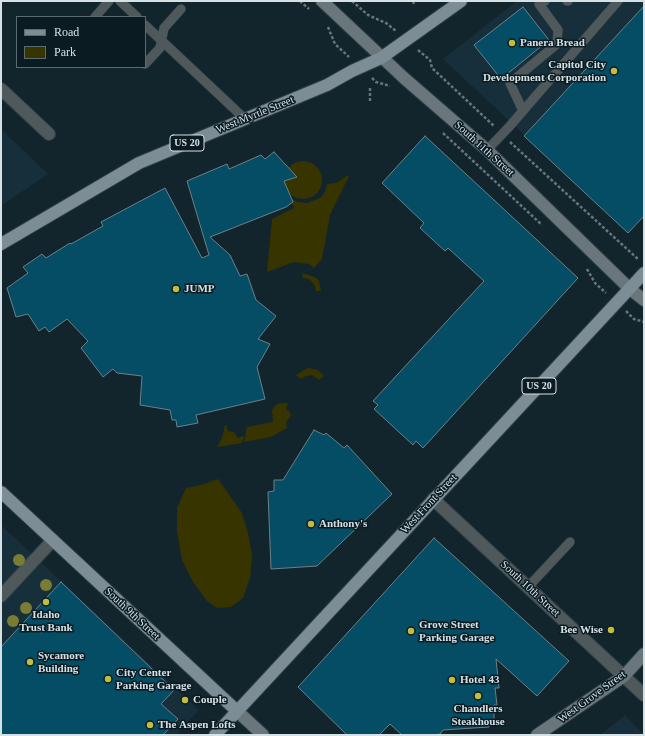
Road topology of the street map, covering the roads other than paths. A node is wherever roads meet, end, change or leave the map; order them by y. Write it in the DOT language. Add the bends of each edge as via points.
graph roads {
  1 [pos="109,1"];
  2 [pos="120,1"];
  3 [pos="322,1"];
  4 [pos="461,1"];
  5 [pos="545,1"];
  6 [pos="618,1"];
  7 [pos="181,9"];
  8 [pos="95,16"];
  9 [pos="136,16"];
  10 [pos="146,26"];
  11 [pos="162,40"];
  12 [pos="381,58"];
  13 [pos="146,64"];
  14 [pos="1,89"];
  15 [pos="523,111"];
  16 [pos="245,119"];
  17 [pos="50,134"];
  18 [pos="487,150"];
  19 [pos="1,244"];
  20 [pos="644,273"];
  21 [pos="630,289"];
  22 [pos="644,300"];
  23 [pos="1,492"];
  24 [pos="433,500"];
  25 [pos="53,540"];
  26 [pos="570,542"];
  27 [pos="528,587"];
  28 [pos="1,596"];
  29 [pos="644,654"];
  30 [pos="624,676"];
  31 [pos="644,695"];
  32 [pos="237,711"];
  33 [pos="215,735"];
  34 [pos="264,735"];
  35 [pos="537,735"];
  1 -- 8 [label="lane"];
  2 -- 9 [label="lane"];
  3 -- 12 [label="street, South 11th Street"];
  4 -- 12 [label="main road, West Myrtle Street / US 20"];
  5 -- 15 [label="lane" via="539,4 558,30 557,44 510,83"];
  6 -- 15 [label="lane"];
  7 -- 11 [label="lane" via="164,28"];
  10 -- 11 [label="lane"];
  11 -- 13 [label="lane" via="160,48"];
  11 -- 16 [label="lane"];
  12 -- 16 [label="main road, West Myrtle Street / US 20" via="327,86"];
  12 -- 18 [label="street, South 11th Street"];
  14 -- 17 [label="street"];
  15 -- 18 [label="lane"];
  16 -- 19 [label="main road, West Myrtle Street / US 20" via="139,163"];
  18 -- 21 [label="street, South 11th Street"];
  20 -- 21 [label="main road, West Front Street / US 20"];
  21 -- 22 [label="street, South 11th Street"];
  21 -- 24 [label="main road, West Front Street / US 20"];
  23 -- 25 [label="main road, South 9th Street"];
  24 -- 27 [label="street, South 10th Street"];
  24 -- 32 [label="main road, West Front Street / US 20"];
  25 -- 28 [label="street"];
  25 -- 32 [label="main road, South 9th Street"];
  26 -- 27 [label="lane"];
  27 -- 30 [label="street, South 10th Street"];
  29 -- 30 [label="street, West Grove Street"];
  30 -- 31 [label="street, South 10th Street"];
  30 -- 35 [label="street, West Grove Street"];
  32 -- 33 [label="main road, West Front Street / US 20"];
  32 -- 34 [label="street, South 9th Street"];
}
